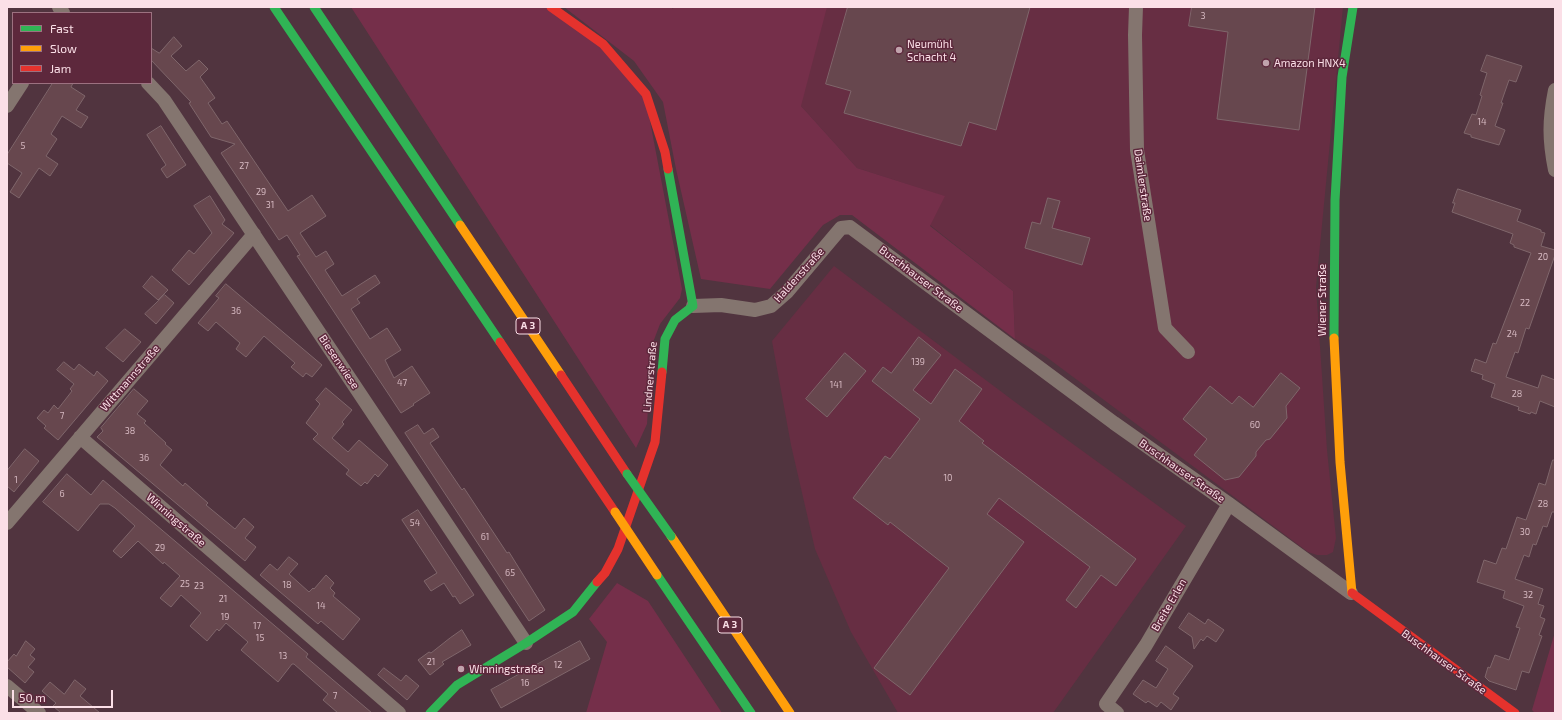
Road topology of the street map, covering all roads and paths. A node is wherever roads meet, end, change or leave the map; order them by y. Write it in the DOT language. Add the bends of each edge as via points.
graph roads {
  1 [pos="274,7"];
  2 [pos="314,7"];
  3 [pos="551,7"];
  4 [pos="1136,7"];
  5 [pos="1353,7"];
  6 [pos="21,84"];
  7 [pos="149,84"];
  8 [pos="1555,90"];
  9 [pos="7,106"];
  10 [pos="1555,170"];
  11 [pos="850,227"];
  12 [pos="254,234"];
  13 [pos="693,306"];
  14 [pos="1188,352"];
  15 [pos="80,436"];
  16 [pos="1229,504"];
  17 [pos="7,523"];
  18 [pos="1351,593"];
  19 [pos="526,643"];
  20 [pos="7,686"];
  21 [pos="39,713"];
  22 [pos="399,713"];
  23 [pos="430,713"];
  24 [pos="751,713"];
  25 [pos="790,713"];
  26 [pos="1117,713"];
  27 [pos="1514,713"];
  1 -- 24 [label="main road, bridge"];
  2 -- 25 [label="main road, A 3, bridge"];
  3 -- 13 [label="main road" via="603,44 646,94 665,152"];
  4 -- 14 [label="street, Daimlerstraße" via="1137,150 1165,328"];
  5 -- 18 [label="main road, Wiener Straße" via="1342,84 1335,200 1333,323 1340,462"];
  6 -- 9 [label="street"];
  7 -- 12 [label="street, Biesenwiese" via="164,100"];
  8 -- 10 [label="street" via="1550,143"];
  11 -- 13 [label="street, Haldenstraße" via="841,228 787,292 771,306 755,310 721,305"];
  11 -- 16 [label="street, Buschhauser Straße" via="1114,423"];
  12 -- 15 [label="street, Wittmannstraße"];
  12 -- 19 [label="street, Biesenwiese"];
  13 -- 19 [label="main road, Lindnerstraße" via="675,320 665,339 655,442 616,555 605,573 573,612"];
  15 -- 17 [label="street, Wittmannstraße"];
  15 -- 22 [label="street, Winningstraße"];
  16 -- 18 [label="street, Buschhauser Straße"];
  16 -- 26 [label="street, Breite Erlen" via="1146,645 1106,704"];
  18 -- 27 [label="main road, Buschhauser Straße"];
  19 -- 23 [label="main road, Lindnerstraße" via="457,685"];
  20 -- 21 [label="street"];
}
